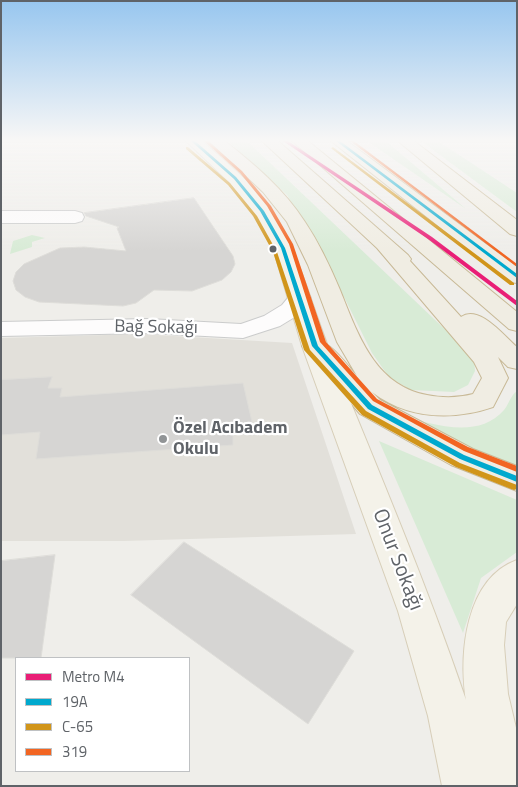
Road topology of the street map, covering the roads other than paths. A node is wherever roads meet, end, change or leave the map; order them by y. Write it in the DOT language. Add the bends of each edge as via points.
graph roads {
  1 [pos="235,178"];
  2 [pos="260,178"];
  3 [pos="310,178"];
  4 [pos="342,178"];
  5 [pos="386,178"];
  6 [pos="451,178"];
  7 [pos="1,217"];
  8 [pos="75,217"];
  9 [pos="517,230"];
  10 [pos="387,248"];
  11 [pos="517,277"];
  12 [pos="300,298"];
  13 [pos="517,324"];
  14 [pos="1,329"];
  15 [pos="315,346"];
  16 [pos="517,360"];
  17 [pos="517,479"];
  18 [pos="517,576"];
  19 [pos="465,782"];
  20 [pos="509,786"];
  1 -- 12 [label="main road, Onur Sokağı" via="262,211 283,248"];
  2 -- 10 [label="highway" via="296,222 325,278 342,323 371,376 409,401 432,406 464,407 483,400 495,378 486,359"];
  3 -- 10 [label="highway"];
  4 -- 13 [label="highway"];
  5 -- 11 [label="highway"];
  6 -- 9 [label="highway"];
  7 -- 8 [label="street"];
  10 -- 16 [label="highway"];
  12 -- 14 [label="street, Bağ Sokağı" via="290,310 272,321 244,331 148,326"];
  12 -- 15 [label="main road, Onur Sokağı"];
  15 -- 17 [label="highway" via="370,407 462,457"];
  15 -- 19 [label="main road, Onur Sokağı" via="417,611 450,716"];
  18 -- 20 [label="main road" via="494,604 483,641 488,707"];
}
